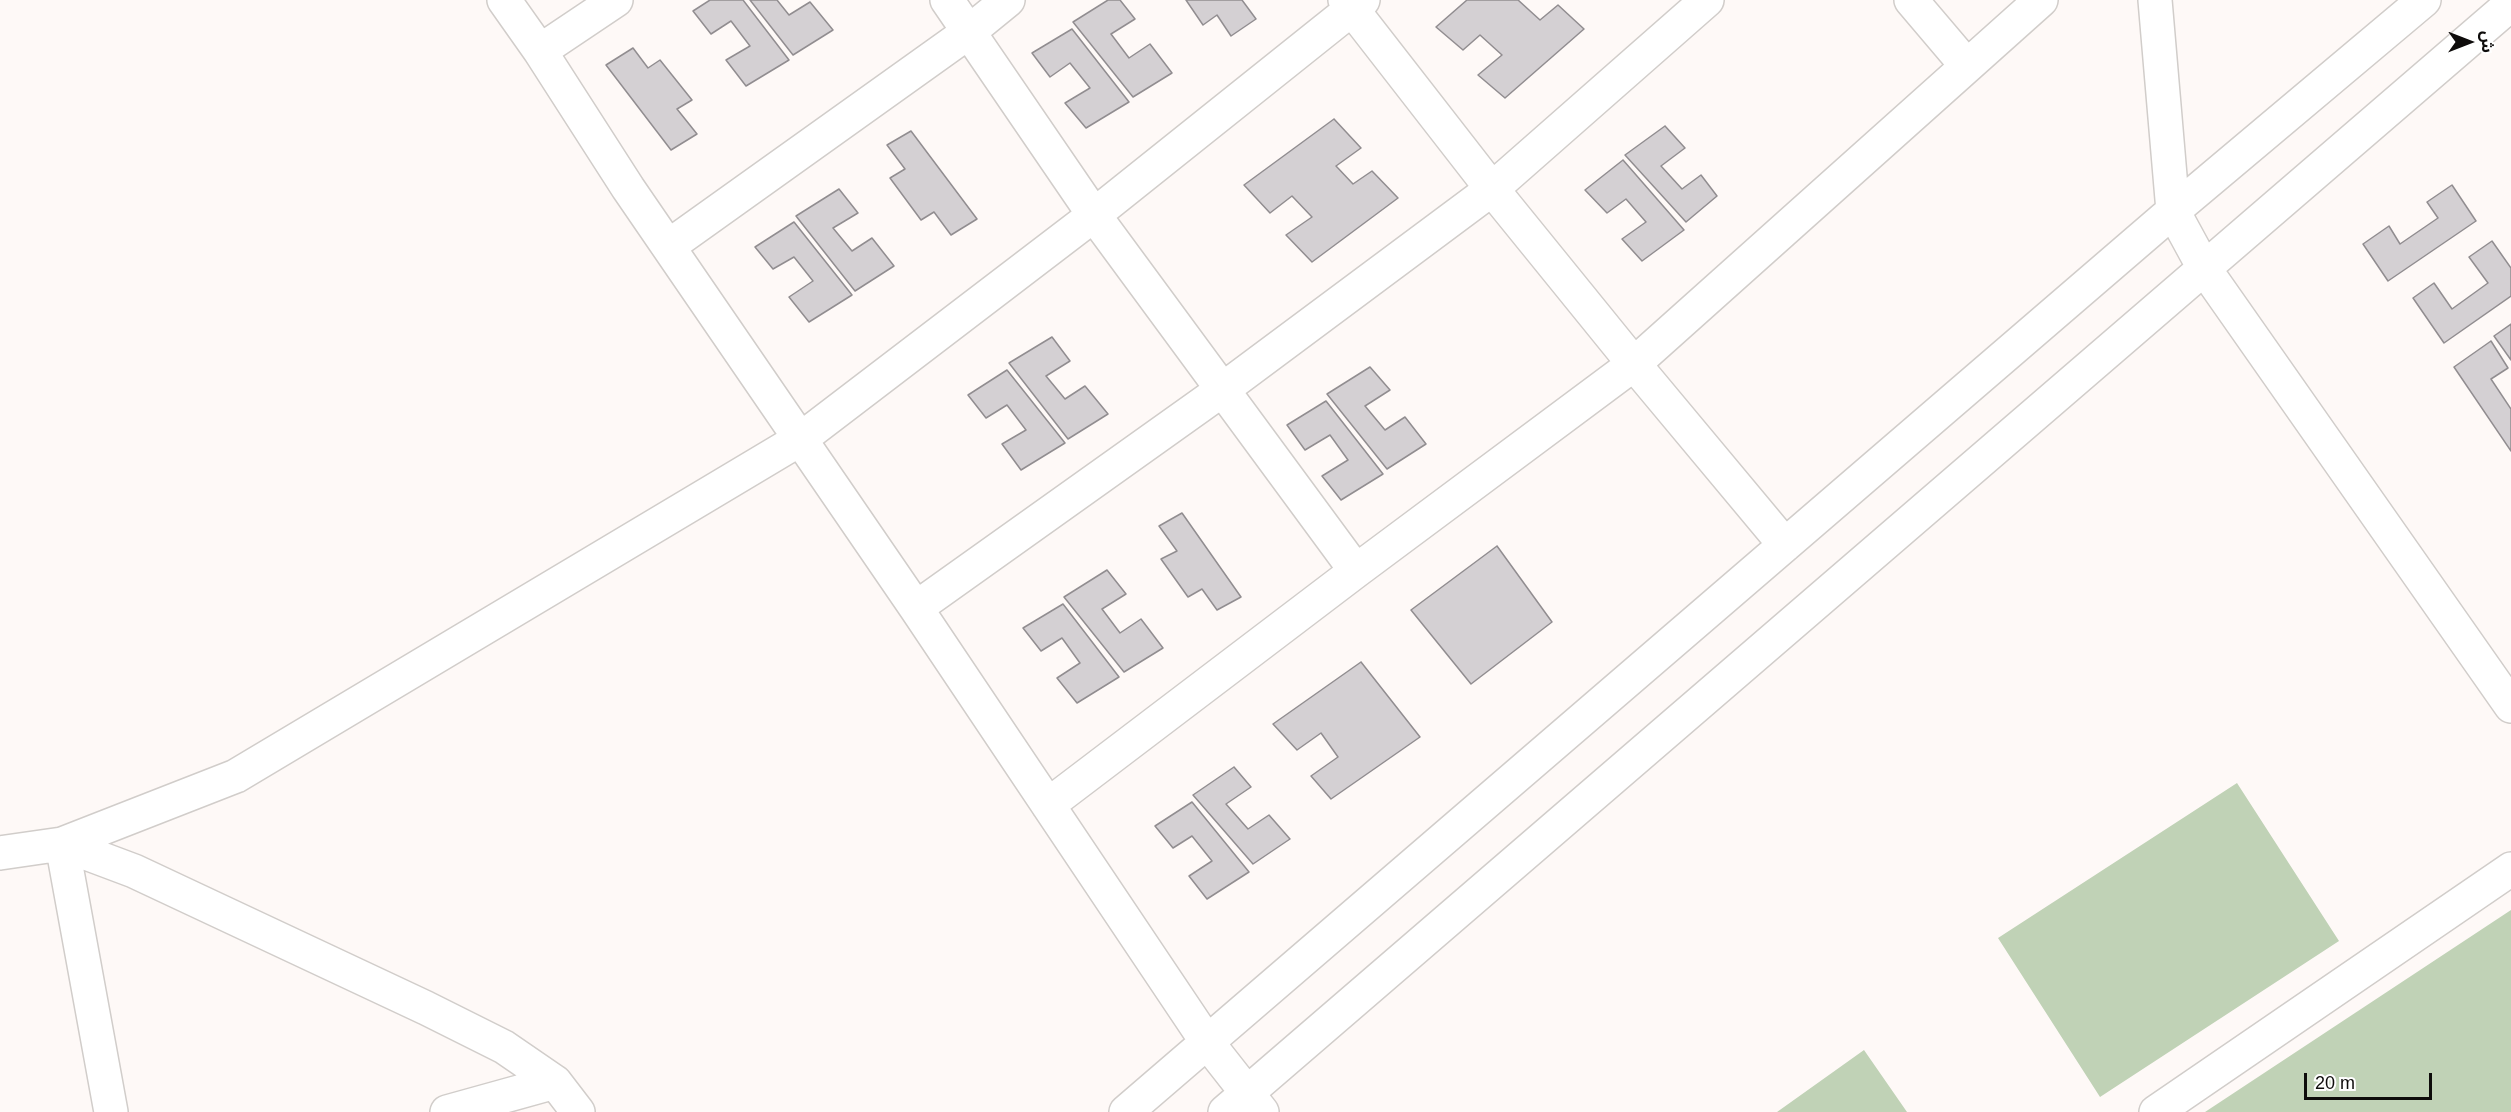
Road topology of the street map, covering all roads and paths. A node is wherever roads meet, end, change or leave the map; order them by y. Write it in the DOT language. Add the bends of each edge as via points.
graph roads {
  1 [pos="504,0"];
  2 [pos="616,0"];
  3 [pos="947,0"];
  4 [pos="1008,0"];
  5 [pos="1707,0"];
  6 [pos="1911,0"];
  7 [pos="2041,0"];
  8 [pos="2155,0"];
  9 [pos="2424,0"];
  10 [pos="1353,3"];
  11 [pos="2509,11"];
  12 [pos="970,31"];
  13 [pos="540,51"];
  14 [pos="1967,66"];
  15 [pos="1492,189"];
  16 [pos="2174,212"];
  17 [pos="1094,215"];
  18 [pos="669,246"];
  19 [pos="2204,268"];
  20 [pos="1634,364"];
  21 [pos="1222,390"];
  22 [pos="801,438"];
  23 [pos="1785,545"];
  24 [pos="1356,571"];
  25 [pos="916,608"];
  26 [pos="2506,686"];
  27 [pos="1048,805"];
  28 [pos="62,844"];
  29 [pos="0,853"];
  30 [pos="2511,869"];
  31 [pos="1207,1042"];
  32 [pos="555,1082"];
  33 [pos="1245,1106"];
  34 [pos="111,1112"];
  35 [pos="447,1112"];
  36 [pos="578,1112"];
  37 [pos="1126,1112"];
  38 [pos="2156,1112"];
  1 -- 13 [label="street"];
  2 -- 13 [label="street"];
  3 -- 12 [label="street"];
  4 -- 12 [label="street"];
  5 -- 15 [label="street"];
  6 -- 14 [label="street"];
  7 -- 14 [label="street"];
  8 -- 16 [label="street"];
  9 -- 16 [label="street"];
  10 -- 15 [label="street"];
  10 -- 17 [label="street"];
  11 -- 19 [label="street"];
  12 -- 17 [label="street"];
  12 -- 18 [label="street"];
  13 -- 18 [label="street"];
  14 -- 20 [label="street"];
  15 -- 20 [label="street"];
  15 -- 21 [label="street"];
  16 -- 19 [label="street"];
  16 -- 23 [label="street"];
  17 -- 21 [label="street"];
  17 -- 22 [label="street"];
  18 -- 22 [label="street"];
  19 -- 26 [label="street"];
  19 -- 33 [label="street"];
  20 -- 23 [label="street"];
  20 -- 24 [label="street"];
  21 -- 24 [label="street"];
  21 -- 25 [label="street"];
  22 -- 25 [label="street"];
  22 -- 28 [label="street" via="236,776"];
  23 -- 31 [label="street"];
  24 -- 27 [label="street"];
  25 -- 27 [label="street"];
  27 -- 31 [label="street"];
  28 -- 29 [label="street"];
  28 -- 32 [label="street" via="134,871 426,1008 504,1047"];
  28 -- 34 [label="street"];
  30 -- 38 [label="street"];
  31 -- 33 [label="street"];
  31 -- 37 [label="street"];
  32 -- 35 [label="street"];
  32 -- 36 [label="street"];
}
